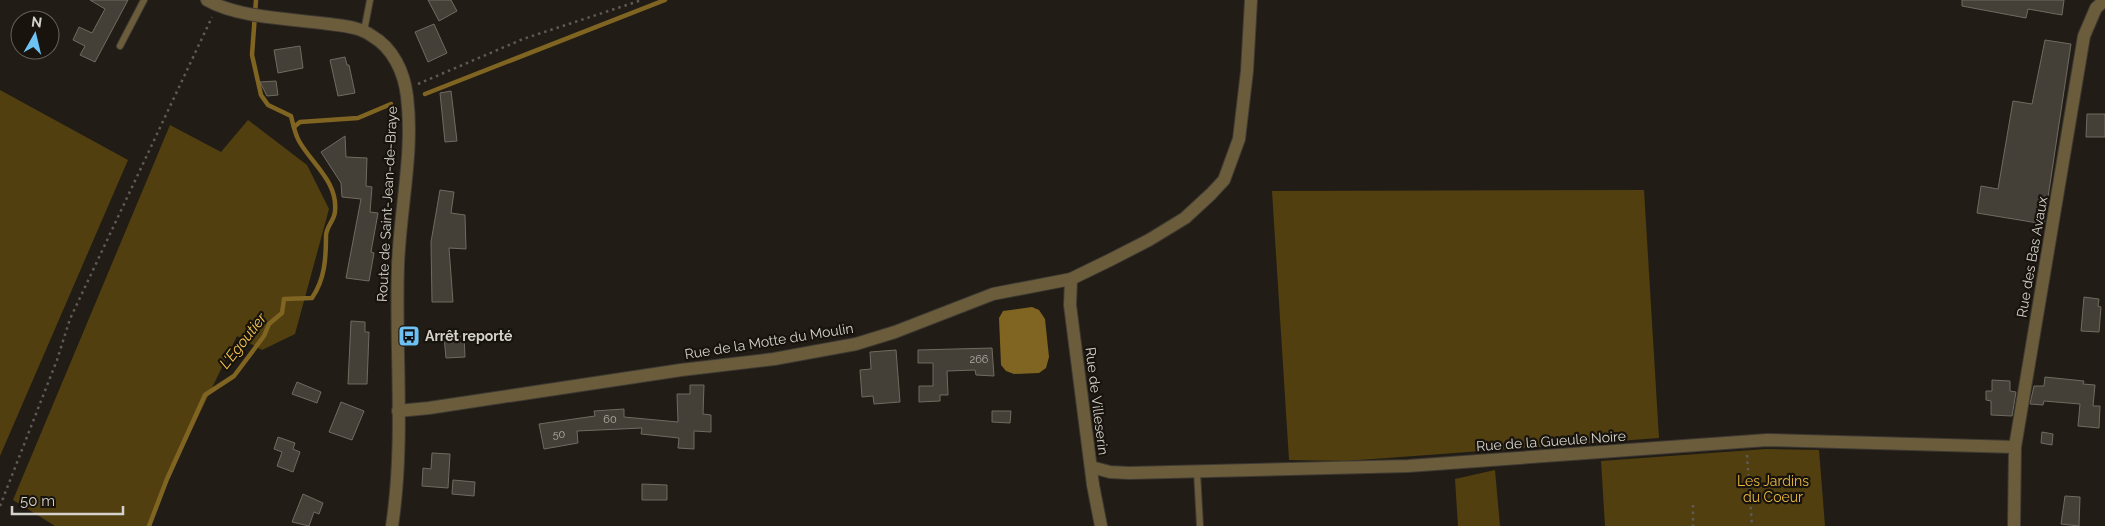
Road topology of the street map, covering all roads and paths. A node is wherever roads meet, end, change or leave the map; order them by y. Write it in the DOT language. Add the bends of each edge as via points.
graph roads {
  1 [pos="144,0"];
  2 [pos="207,0"];
  3 [pos="370,0"];
  4 [pos="642,0"];
  5 [pos="1251,0"];
  6 [pos="2104,0"];
  7 [pos="215,12"];
  8 [pos="364,31"];
  9 [pos="120,46"];
  10 [pos="416,85"];
  11 [pos="1071,279"];
  12 [pos="398,411"];
  13 [pos="2015,447"];
  14 [pos="1746,454"];
  15 [pos="1091,467"];
  16 [pos="1197,472"];
  17 [pos="1693,505"];
  18 [pos="0,506"];
  19 [pos="392,526"];
  20 [pos="1100,526"];
  21 [pos="1200,526"];
  22 [pos="1694,526"];
  23 [pos="1752,526"];
  24 [pos="2014,526"];
  1 -- 9 [label="lane"];
  2 -- 8 [label="street, Route de Saint-Jean-de-Braye" via="217,6 246,13"];
  3 -- 8 [label="lane"];
  4 -- 10 [label="path" via="523,39"];
  5 -- 11 [label="street, Rue de la Motte du Moulin" via="1239,139 1224,180 1185,218"];
  6 -- 13 [label="street, Rue des Bas Avaux" via="2096,8 2084,36"];
  7 -- 18 [label="path" via="70,319"];
  8 -- 12 [label="street, Route de Saint-Jean-de-Braye" via="389,50 404,78 408,96 408,144 398,264"];
  11 -- 12 [label="street, Rue de la Motte du Moulin" via="993,294 856,344 774,359"];
  11 -- 15 [label="street, Rue de Villeserin" via="1070,305"];
  12 -- 19 [label="street, Route de Saint-Jean-de-Braye"];
  13 -- 16 [label="street, Rue de la Gueule Noire" via="1767,440 1408,466"];
  13 -- 24 [label="street, Rue des Bas Avaux"];
  14 -- 23 [label="path"];
  15 -- 16 [label="street, Rue de la Gueule Noire" via="1110,472"];
  15 -- 20 [label="street, Rue de Villeserin"];
  16 -- 21 [label="lane"];
  17 -- 22 [label="path"];
}
